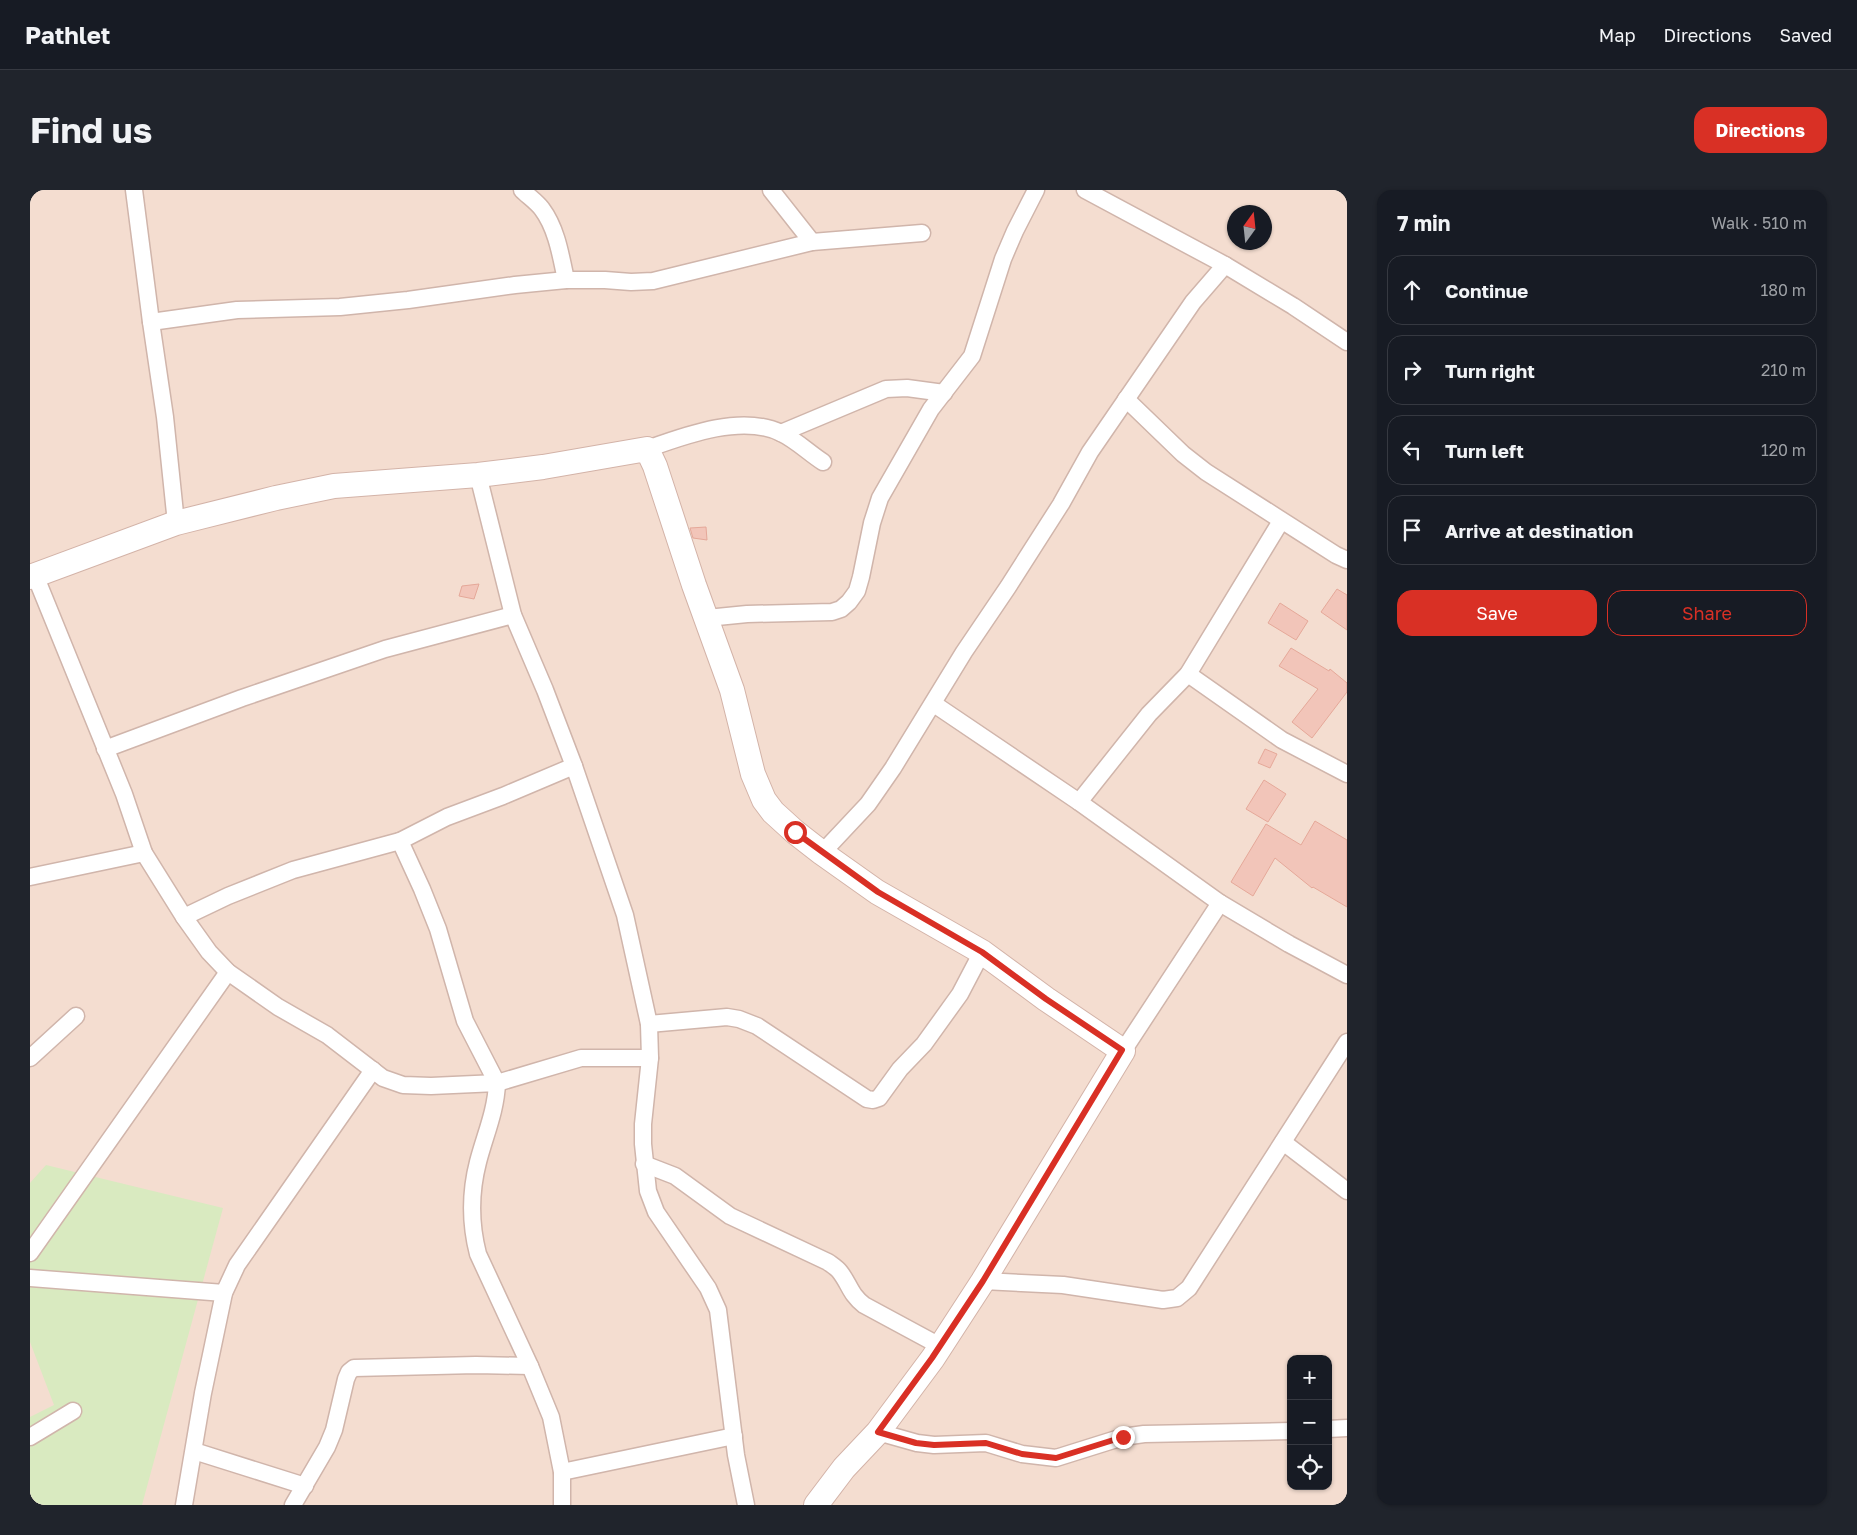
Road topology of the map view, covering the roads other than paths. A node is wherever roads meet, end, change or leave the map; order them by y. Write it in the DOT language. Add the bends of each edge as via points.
graph roads {
  1 [pos="134,190"];
  2 [pos="522,190"];
  3 [pos="771,190"];
  4 [pos="1036,190"];
  5 [pos="1085,190"];
  6 [pos="922,233"];
  7 [pos="812,242"];
  8 [pos="1225,265"];
  9 [pos="566,280"];
  10 [pos="150,322"];
  11 [pos="1347,342"];
  12 [pos="944,392"];
  13 [pos="1126,399"];
  14 [pos="781,433"];
  15 [pos="647,449"];
  16 [pos="823,462"];
  17 [pos="478,475"];
  18 [pos="1281,520"];
  19 [pos="176,523"];
  20 [pos="1347,560"];
  21 [pos="32,576"];
  22 [pos="513,615"];
  23 [pos="707,618"];
  24 [pos="1188,674"];
  25 [pos="934,704"];
  26 [pos="105,749"];
  27 [pos="574,766"];
  28 [pos="1347,774"];
  29 [pos="1080,802"];
  30 [pos="400,841"];
  31 [pos="144,853"];
  32 [pos="822,853"];
  33 [pos="30,877"];
  34 [pos="1220,902"];
  35 [pos="184,917"];
  36 [pos="982,952"];
  37 [pos="228,972"];
  38 [pos="1347,975"];
  39 [pos="76,1016"];
  40 [pos="649,1024"];
  41 [pos="1347,1042"];
  42 [pos="1122,1050"];
  43 [pos="30,1058"];
  44 [pos="650,1058"];
  45 [pos="374,1070"];
  46 [pos="497,1083"];
  47 [pos="1283,1142"];
  48 [pos="644,1164"];
  49 [pos="1347,1191"];
  50 [pos="30,1254"];
  51 [pos="30,1278"];
  52 [pos="983,1281"];
  53 [pos="224,1293"];
  54 [pos="940,1346"];
  55 [pos="530,1366"];
  56 [pos="73,1411"];
  57 [pos="1347,1428"];
  58 [pos="1332,1429"];
  59 [pos="1287,1431"];
  60 [pos="878,1432"];
  61 [pos="734,1436"];
  62 [pos="30,1437"];
  63 [pos="194,1451"];
  64 [pos="562,1472"];
  65 [pos="304,1486"];
  66 [pos="184,1505"];
  67 [pos="293,1505"];
  68 [pos="562,1505"];
  69 [pos="746,1505"];
  70 [pos="816,1505"];
  1 -- 10 [label="street"];
  2 -- 9 [label="street" via="542,208 550,223"];
  3 -- 7 [label="street"];
  4 -- 12 [label="street" via="1003,259 972,356"];
  5 -- 8 [label="street"];
  6 -- 7 [label="street"];
  7 -- 9 [label="street" via="653,281"];
  8 -- 11 [label="street"];
  8 -- 13 [label="street" via="1193,302"];
  9 -- 10 [label="street" via="340,307 237,310"];
  10 -- 19 [label="street" via="165,417"];
  12 -- 14 [label="street" via="886,389"];
  12 -- 23 [label="street" via="880,498 862,578 849,602 832,612"];
  13 -- 18 [label="street" via="1206,472"];
  13 -- 25 [label="street"];
  14 -- 15 [label="street" via="752,425 723,427"];
  14 -- 16 [label="street"];
  15 -- 17 [label="street"];
  15 -- 23 [label="street"];
  17 -- 19 [label="street" via="334,486"];
  17 -- 22 [label="street"];
  18 -- 20 [label="street"];
  18 -- 24 [label="street"];
  19 -- 21 [label="street"];
  21 -- 26 [label="street" via="61,636"];
  22 -- 26 [label="street" via="385,649"];
  22 -- 27 [label="street" via="546,690"];
  23 -- 32 [label="street" via="732,690 753,774 764,800 788,826"];
  24 -- 28 [label="street" via="1282,740"];
  24 -- 29 [label="street" via="1149,714"];
  25 -- 29 [label="street"];
  25 -- 32 [label="street" via="868,804"];
  26 -- 31 [label="street"];
  27 -- 30 [label="street" via="447,817"];
  27 -- 40 [label="street" via="625,915"];
  29 -- 34 [label="street"];
  30 -- 35 [label="street" via="293,870"];
  30 -- 46 [label="street" via="438,929 465,1021"];
  31 -- 33 [label="street"];
  31 -- 35 [label="street"];
  32 -- 36 [label="street" via="878,892"];
  34 -- 38 [label="street"];
  34 -- 42 [label="street"];
  35 -- 37 [label="street"];
  36 -- 40 [label="street" via="960,994 930,1037 879,1098 873,1100 756,1026 739,1019 728,1017"];
  36 -- 42 [label="street"];
  37 -- 45 [label="street" via="278,1007 327,1035"];
  37 -- 50 [label="street"];
  39 -- 43 [label="street"];
  40 -- 44 [label="street"];
  41 -- 47 [label="street"];
  42 -- 52 [label="street"];
  44 -- 46 [label="street" via="581,1058"];
  44 -- 48 [label="street" via="643,1124"];
  45 -- 46 [label="street" via="383,1078 404,1085"];
  45 -- 53 [label="street" via="237,1265"];
  46 -- 55 [label="street" via="495,1109 473,1190 473,1234 478,1254"];
  47 -- 49 [label="street"];
  47 -- 52 [label="street" via="1189,1288 1177,1298 1163,1300 1063,1285"];
  48 -- 54 [label="street" via="675,1176 730,1216 828,1262 840,1273 856,1299"];
  48 -- 61 [label="street" via="648,1191 656,1212 708,1288 718,1310"];
  51 -- 53 [label="street"];
  52 -- 54 [label="street"];
  53 -- 63 [label="street"];
  54 -- 60 [label="street"];
  55 -- 64 [label="street" via="551,1417"];
  55 -- 65 [label="street" via="476,1364 354,1368 346,1379 327,1447"];
  56 -- 62 [label="street"];
  57 -- 58 [label="street"];
  59 -- 60 [label="street" via="1144,1434 1123,1437 1056,1458 1022,1454 986,1443 916,1443"];
  60 -- 70 [label="street" via="844,1468"];
  61 -- 64 [label="street"];
  61 -- 69 [label="street"];
  63 -- 65 [label="street"];
  63 -- 66 [label="street"];
  64 -- 68 [label="street"];
  65 -- 67 [label="street"];
}
